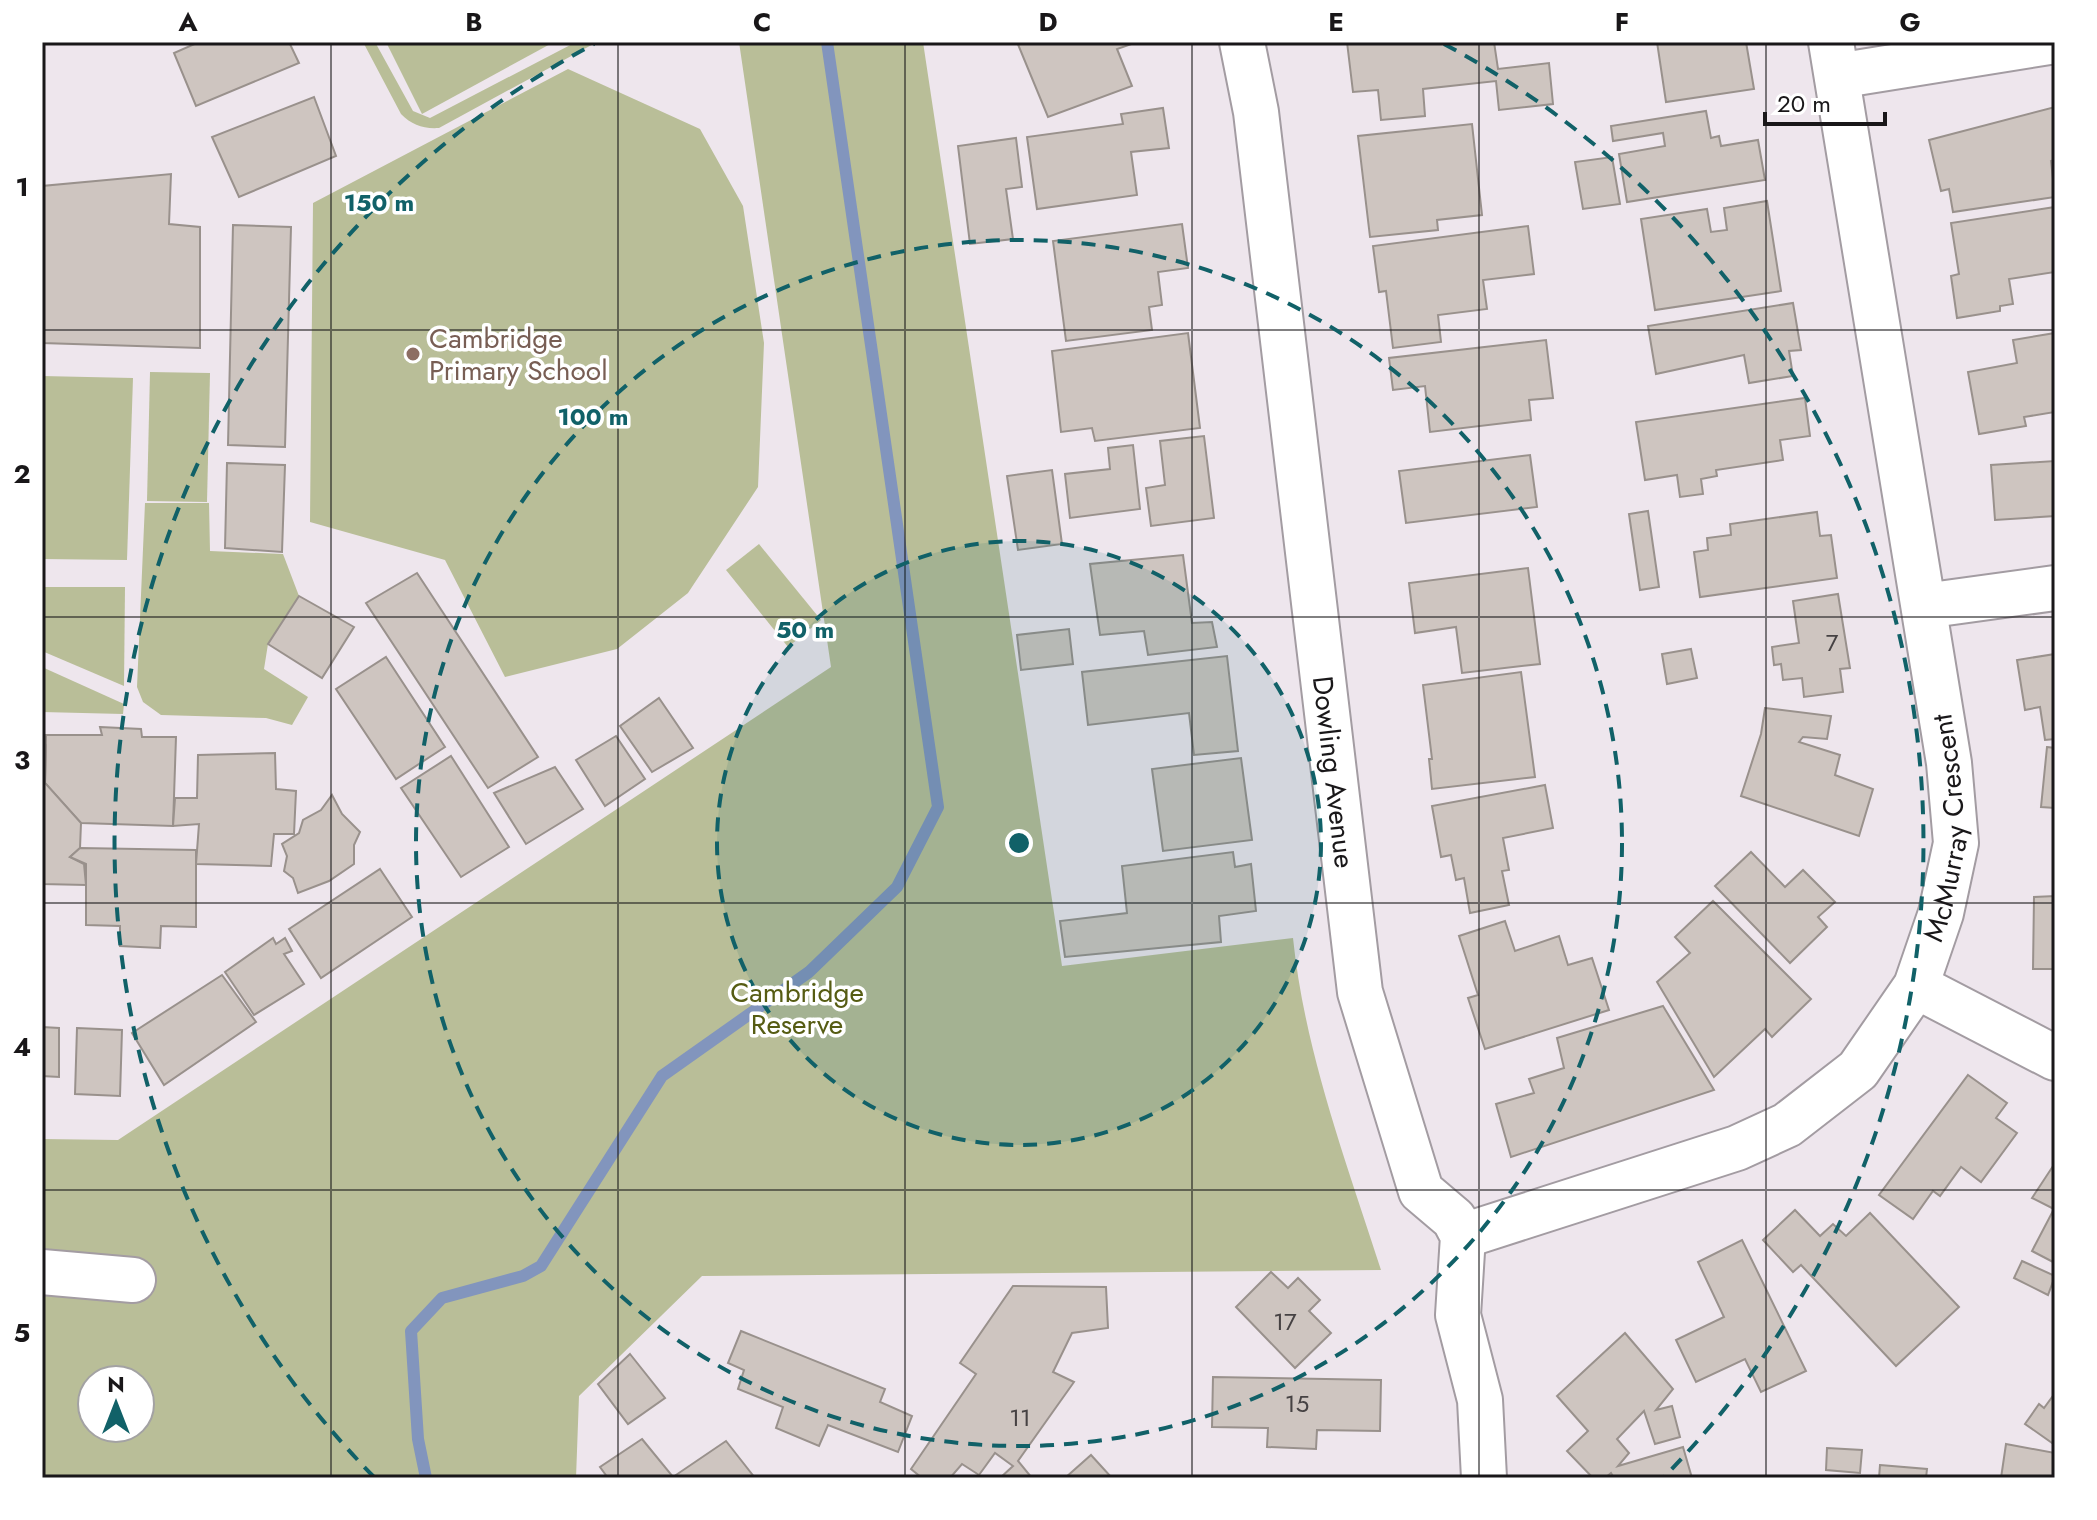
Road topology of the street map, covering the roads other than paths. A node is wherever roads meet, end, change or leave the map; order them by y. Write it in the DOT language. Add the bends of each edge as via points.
graph roads {
  1 [pos="1242,42"];
  2 [pos="2049,42"];
  3 [pos="1834,59"];
  4 [pos="2055,588"];
  5 [pos="1924,606"];
  6 [pos="1916,986"];
  7 [pos="2055,1058"];
  8 [pos="1463,1236"];
  9 [pos="42,1272"];
  10 [pos="133,1280"];
  11 [pos="1484,1478"];
  1 -- 8 [label="street, Dowling Avenue" via="1256,112 1360,992 1421,1191 1454,1219"];
  2 -- 3 [label="street"];
  3 -- 5 [label="street, McMurray Crescent"];
  4 -- 5 [label="street"];
  5 -- 6 [label="street, McMurray Crescent" via="1956,843 1941,913"];
  6 -- 7 [label="street"];
  6 -- 8 [label="street, McMurray Crescent" via="1858,1070 1787,1125 1737,1148"];
  8 -- 11 [label="street" via="1458,1315 1480,1400"];
  9 -- 10 [label="street"];
}
